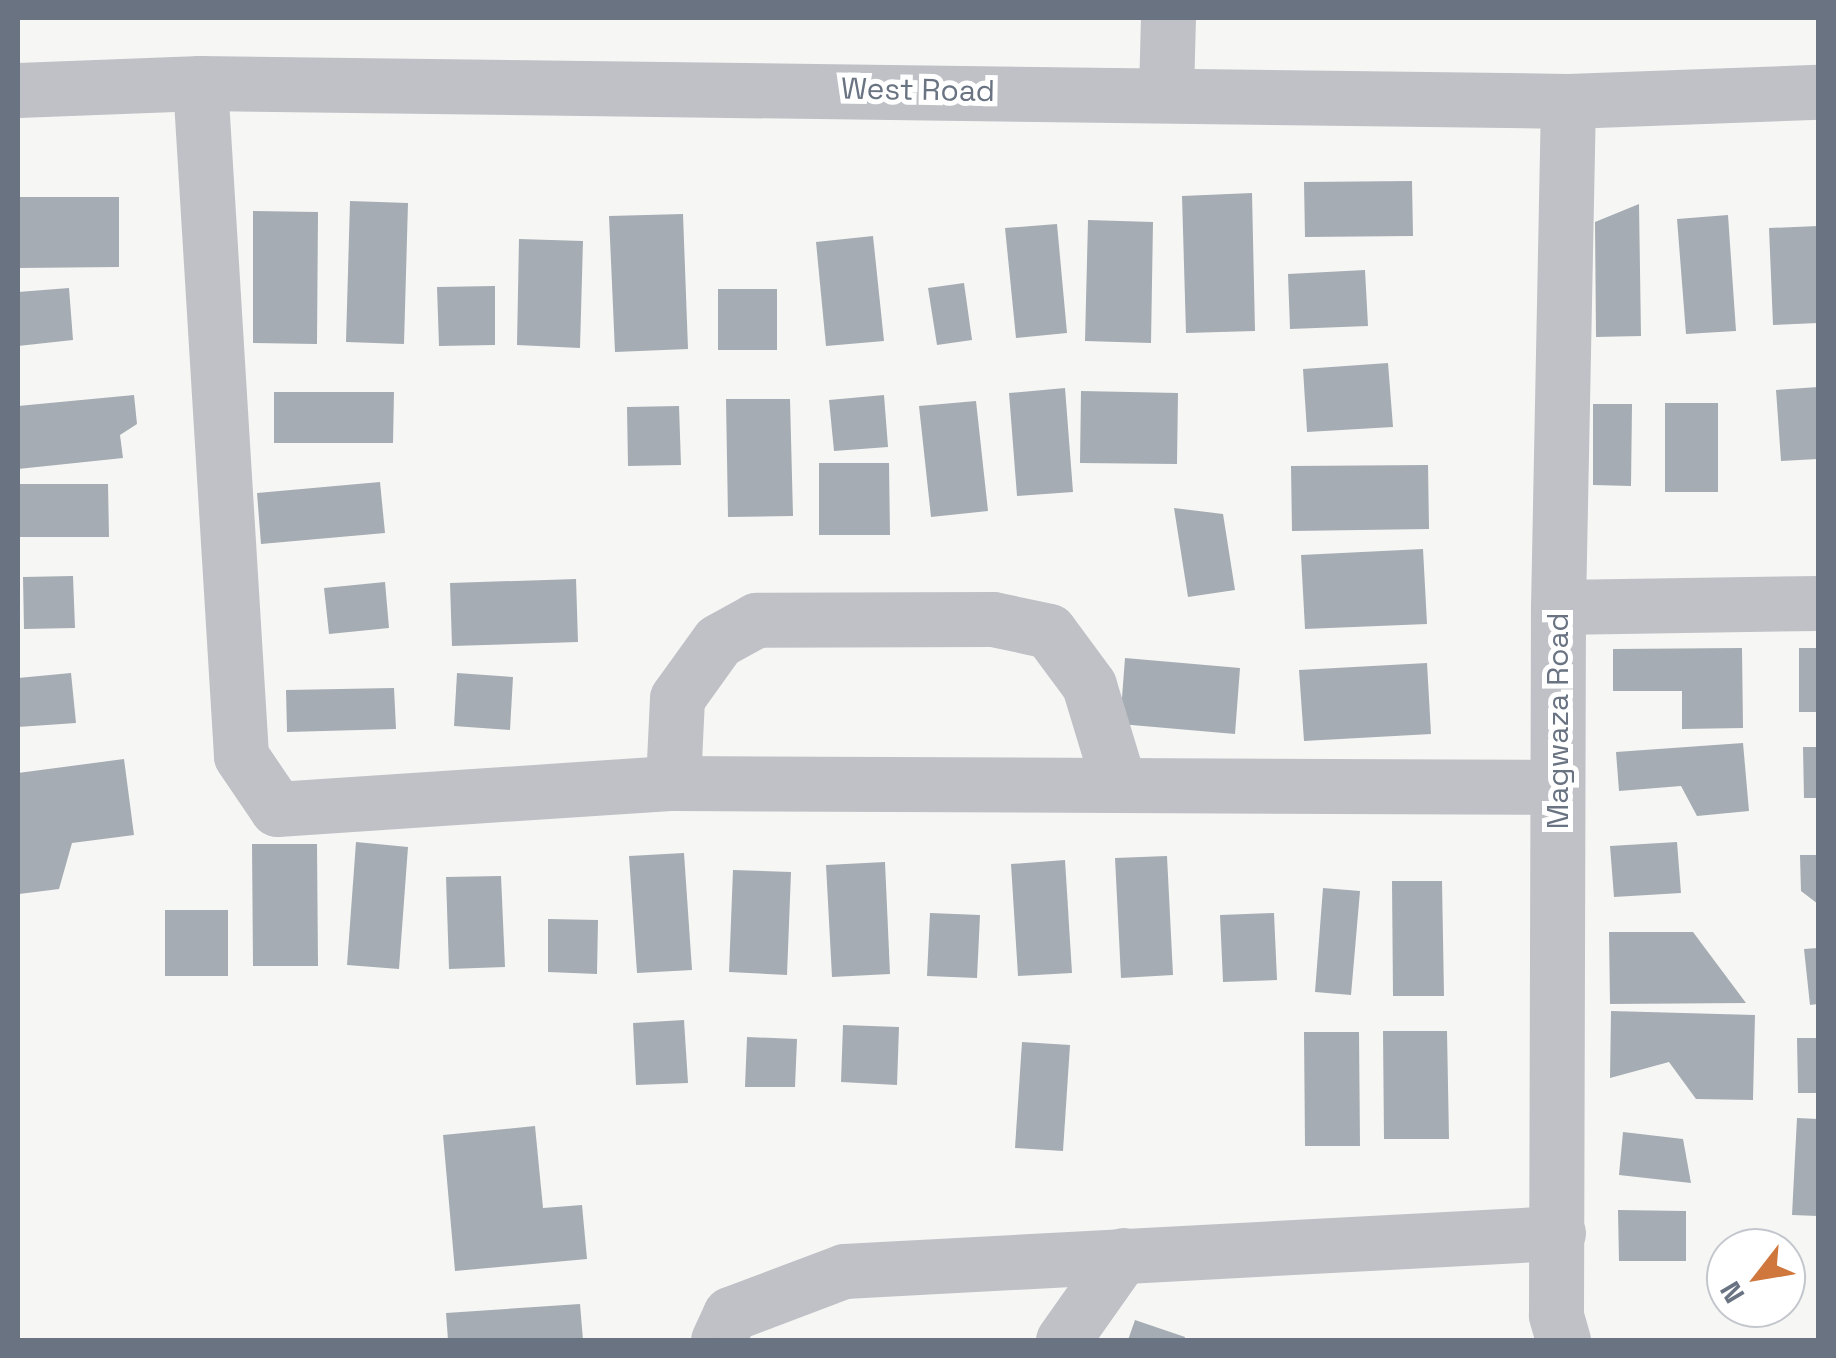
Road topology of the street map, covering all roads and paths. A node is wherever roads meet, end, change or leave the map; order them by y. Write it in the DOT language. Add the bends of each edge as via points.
graph roads {
  1 [pos="1168,18"];
  2 [pos="200,83"];
  3 [pos="18,90"];
  4 [pos="1818,92"];
  5 [pos="1166,93"];
  6 [pos="1568,101"];
  7 [pos="1818,602"];
  8 [pos="1558,607"];
  9 [pos="672,782"];
  10 [pos="1119,784"];
  11 [pos="1557,787"];
  12 [pos="1558,1233"];
  13 [pos="1123,1255"];
  14 [pos="718,1340"];
  15 [pos="1063,1340"];
  16 [pos="1563,1340"];
  1 -- 5 [label="street"];
  2 -- 3 [label="street, West Road"];
  2 -- 5 [label="street, West Road"];
  2 -- 9 [label="street" via="241,756 278,809"];
  4 -- 6 [label="street, West Road"];
  5 -- 6 [label="street, West Road"];
  6 -- 8 [label="street, Magwaza Road"];
  7 -- 8 [label="street"];
  8 -- 11 [label="street, Magwaza Road"];
  9 -- 10 [label="street"];
  9 -- 10 [label="street" via="677,698 718,641 756,620 994,619 1049,631 1089,685"];
  10 -- 11 [label="street"];
  11 -- 12 [label="street, Magwaza Road"];
  12 -- 13 [label="street"];
  12 -- 16 [label="street, Magwaza Road"];
  13 -- 14 [label="street" via="844,1270 730,1314"];
  13 -- 15 [label="street"];
}
